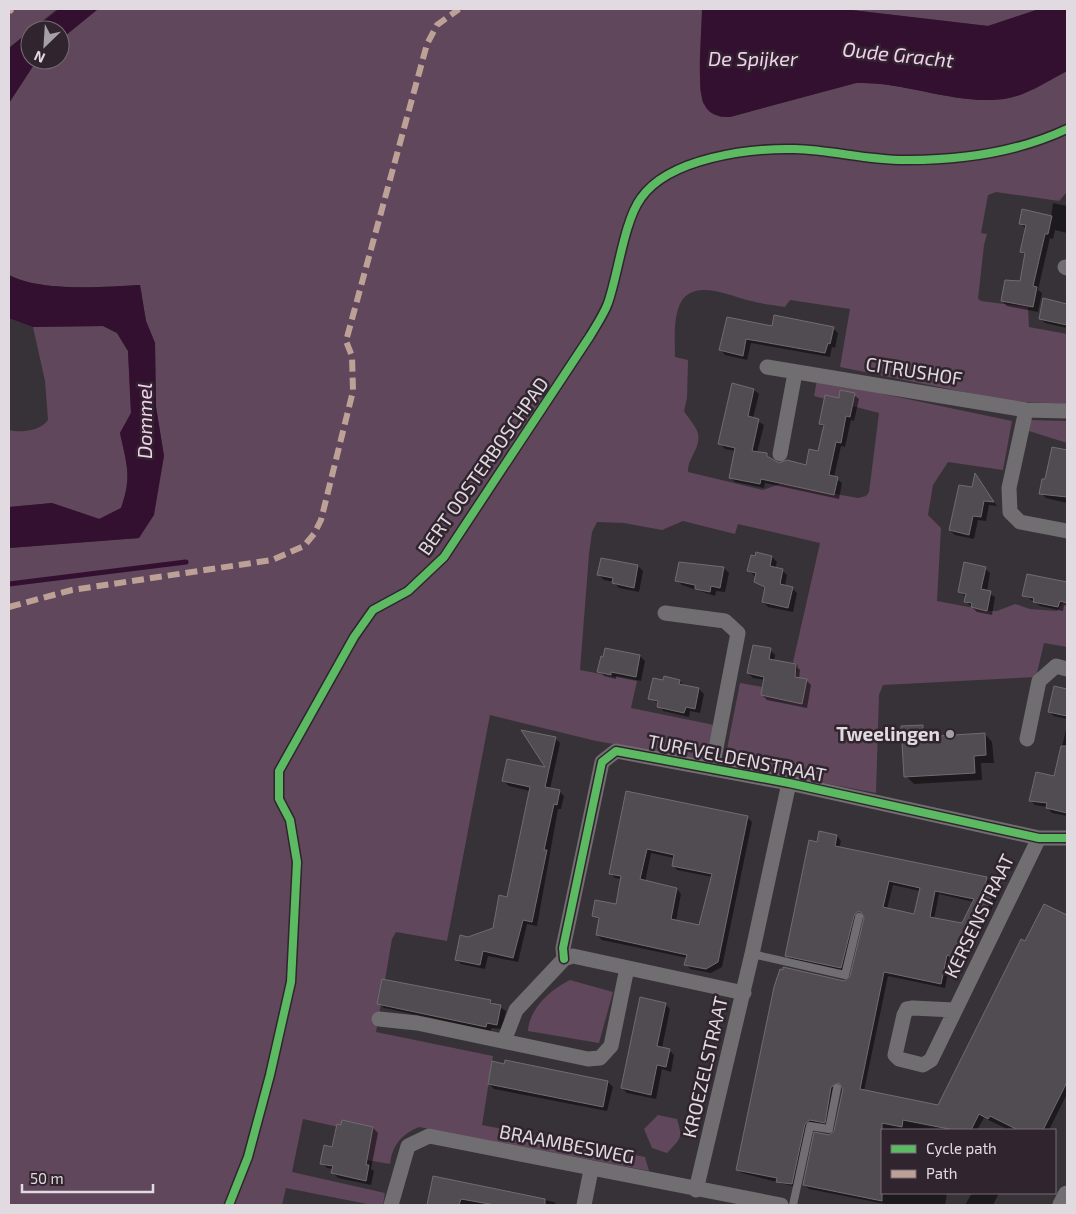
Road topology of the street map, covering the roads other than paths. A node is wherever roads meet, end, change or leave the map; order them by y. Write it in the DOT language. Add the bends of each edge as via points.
graph roads {
  1 [pos="768,367"];
  2 [pos="795,374"];
  3 [pos="1026,410"];
  4 [pos="1067,411"];
  5 [pos="780,454"];
  6 [pos="1067,531"];
  7 [pos="665,613"];
  8 [pos="1067,669"];
  9 [pos="1027,739"];
  10 [pos="712,769"];
  11 [pos="789,782"];
  12 [pos="1039,838"];
  13 [pos="1067,838"];
  14 [pos="858,917"];
  15 [pos="752,954"];
  16 [pos="564,959"];
  17 [pos="627,968"];
  18 [pos="744,993"];
  19 [pos="954,1010"];
  20 [pos="379,1019"];
  21 [pos="504,1041"];
  22 [pos="837,1088"];
  23 [pos="591,1170"];
  24 [pos="696,1190"];
  25 [pos="1067,1195"];
  26 [pos="391,1205"];
  27 [pos="584,1205"];
  28 [pos="781,1205"];
  29 [pos="793,1205"];
  30 [pos="1062,1205"];
  1 -- 2 [label="street, CITRUSHOF"];
  2 -- 3 [label="street, CITRUSHOF" via="914,390"];
  2 -- 5 [label="street"];
  3 -- 4 [label="street, CITRUSHOF"];
  3 -- 6 [label="street" via="1010,488 1010,512 1020,522"];
  7 -- 10 [label="street" via="725,621 738,633"];
  8 -- 9 [label="street" via="1056,666 1039,681"];
  10 -- 11 [label="street, TURFVELDENSTRAAT"];
  10 -- 16 [label="street, TURFVELDENSTRAAT" via="616,751 602,762"];
  11 -- 12 [label="street, TURFVELDENSTRAAT"];
  11 -- 15 [label="street, KROEZELSTRAAT"];
  12 -- 13 [label="street, TURFVELDENSTRAAT"];
  12 -- 19 [label="street, KERSENSTRAAT"];
  14 -- 15 [label="lane" via="846,975"];
  15 -- 18 [label="street, KROEZELSTRAAT"];
  16 -- 17 [label="street" via="573,956"];
  16 -- 21 [label="street" via="516,1010"];
  17 -- 18 [label="street"];
  17 -- 21 [label="street" via="611,1046 600,1058 588,1059"];
  18 -- 24 [label="street, KROEZELSTRAAT"];
  19 -- 19 [label="street, KERSENSTRAAT" via="907,1010 895,1055 899,1059 927,1064"];
  20 -- 21 [label="street" via="417,1023"];
  22 -- 29 [label="lane" via="829,1129 810,1126"];
  23 -- 24 [label="street, BRAAMBESWEG"];
  23 -- 26 [label="street, BRAAMBESWEG" via="429,1136 408,1146"];
  23 -- 27 [label="street"];
  24 -- 28 [label="street, BRAAMBESWEG"];
  25 -- 30 [label="street"];
}
